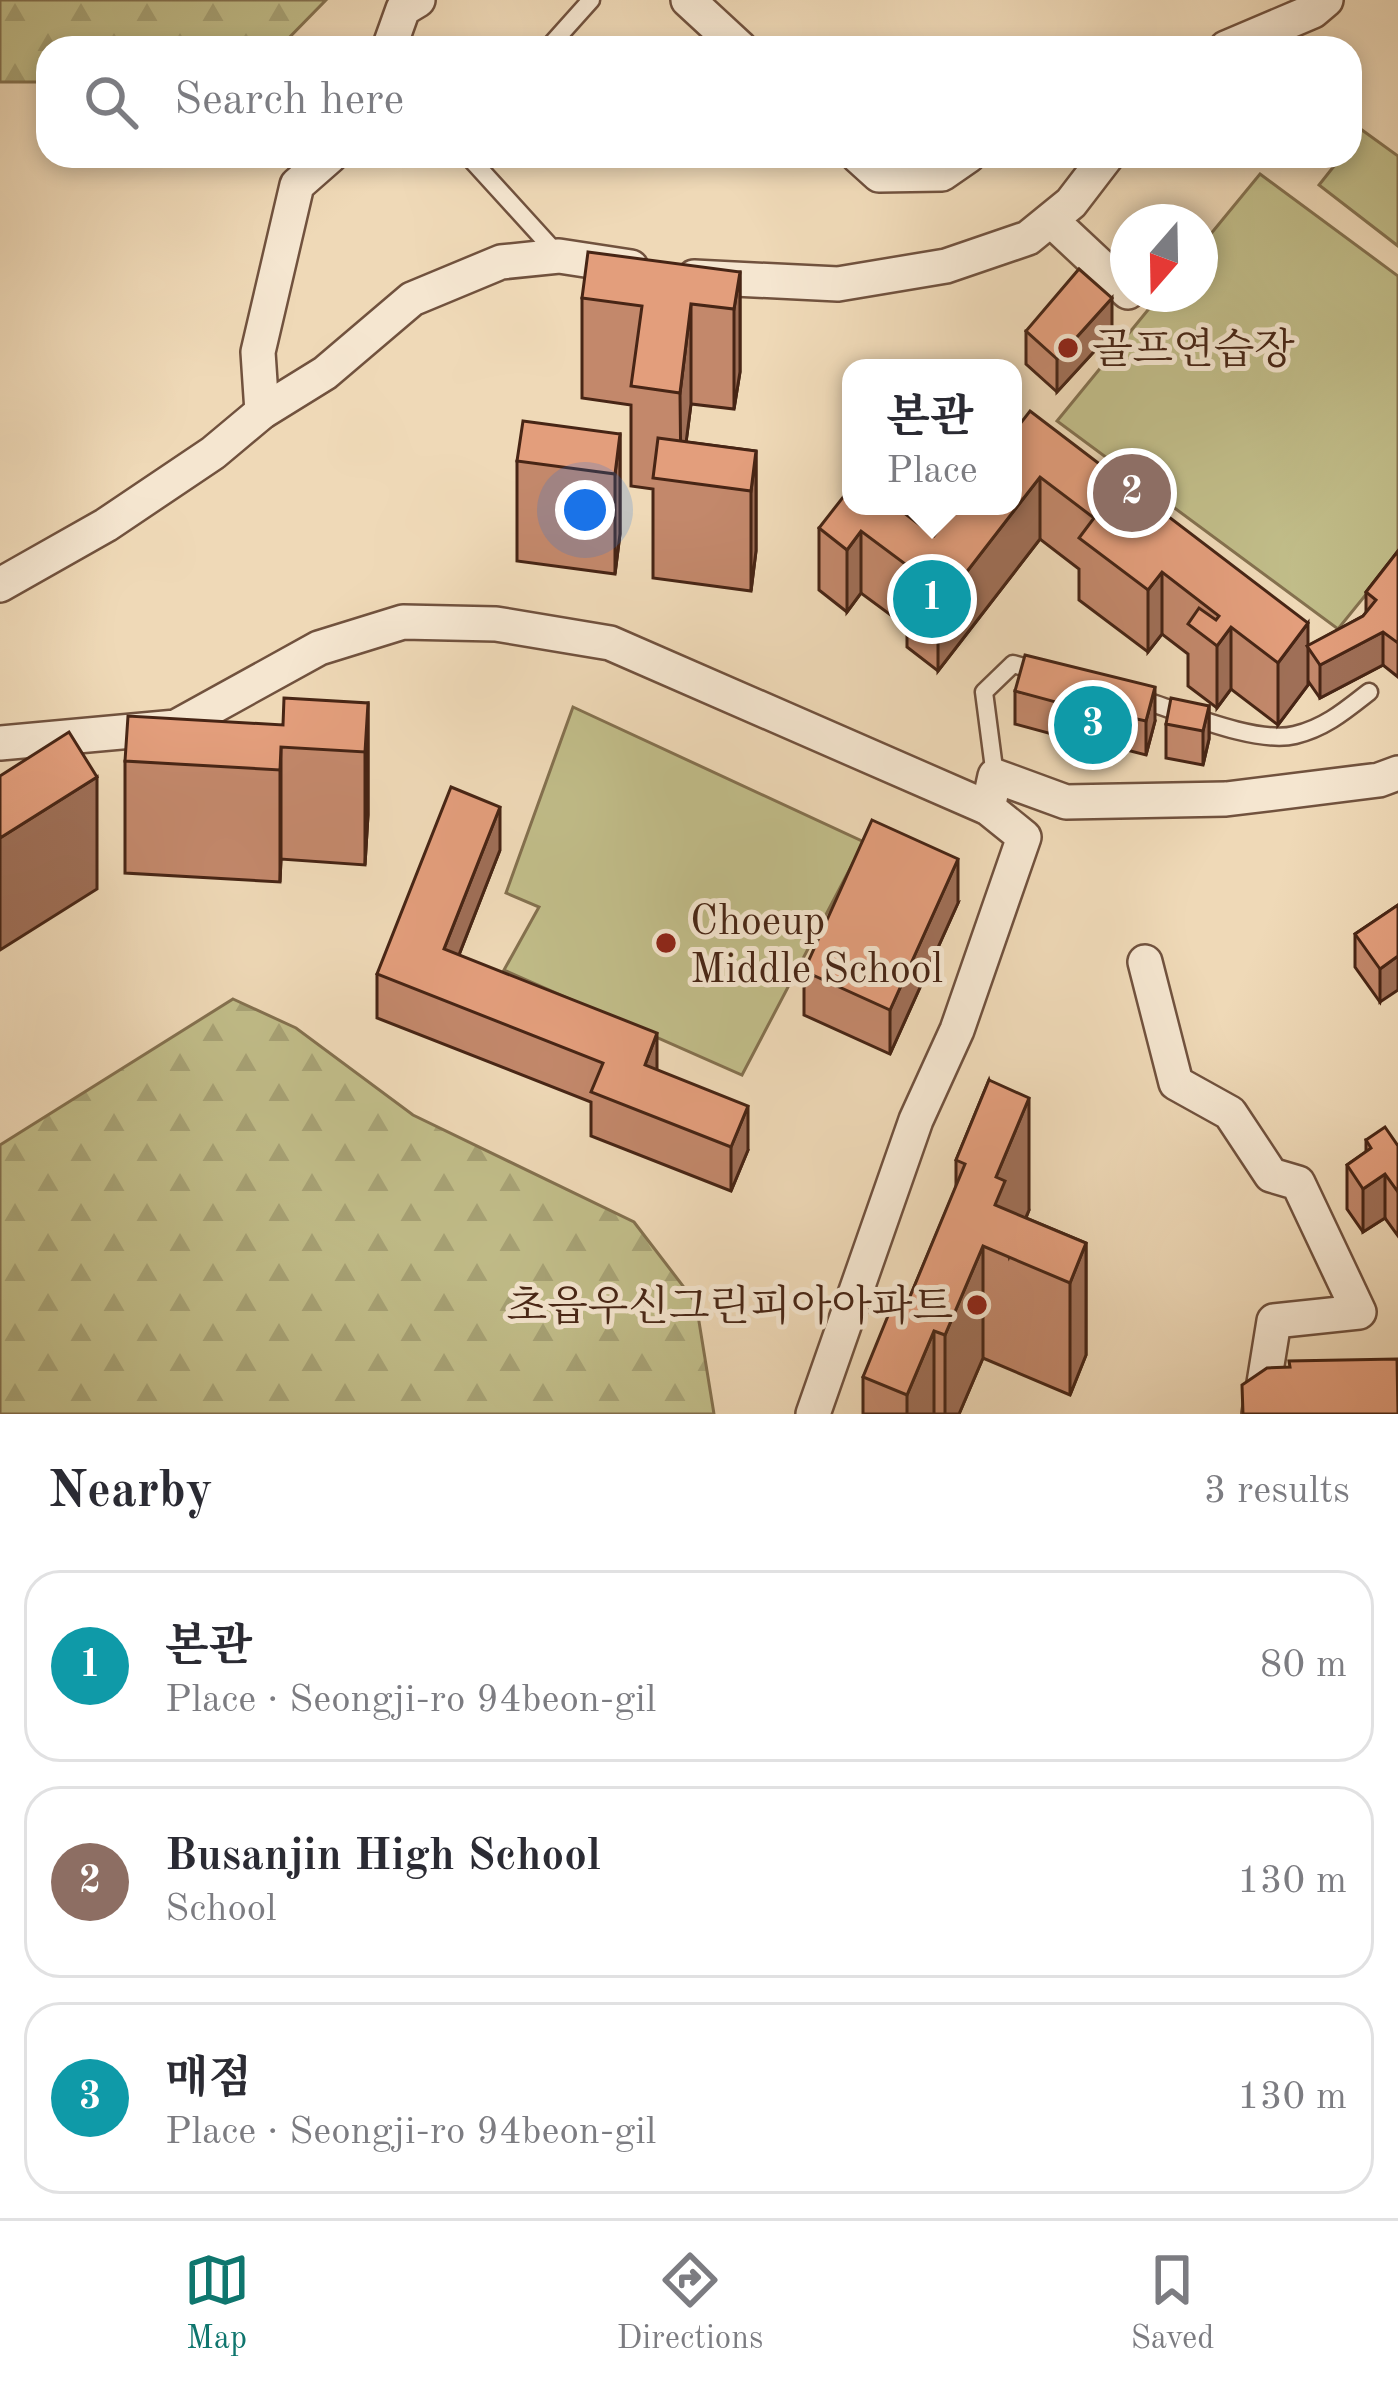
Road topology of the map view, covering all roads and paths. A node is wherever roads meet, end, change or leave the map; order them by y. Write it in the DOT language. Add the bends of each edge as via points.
graph roads {
  1 [pos="418,0"];
  2 [pos="591,0"];
  3 [pos="688,0"];
  4 [pos="1326,0"];
  5 [pos="394,36"];
  6 [pos="559,36"];
  7 [pos="727,36"];
  8 [pos="1254,36"];
  9 [pos="316,168"];
  10 [pos="479,168"];
  11 [pos="871,168"];
  12 [pos="951,168"];
  13 [pos="1098,168"];
  14 [pos="1051,220"];
  15 [pos="559,256"];
  16 [pos="1110,275"];
  17 [pos="262,412"];
  18 [pos="0,585"];
  19 [pos="1052,675"];
  20 [pos="1110,691"];
  21 [pos="1369,692"];
  22 [pos="0,743"];
  23 [pos="1398,772"];
  24 [pos="991,792"];
  25 [pos="1144,962"];
  26 [pos="814,1414"];
  27 [pos="1259,1414"];
  1 -- 5 [label="street" via="404,9"];
  2 -- 6 [label="lane"];
  3 -- 7 [label="street"];
  4 -- 8 [label="street"];
  9 -- 17 [label="street" via="297,185 258,352"];
  10 -- 15 [label="lane"];
  11 -- 12 [label="street" via="879,175"];
  13 -- 14 [label="street"];
  14 -- 15 [label="street" via="1028,238 946,266 838,284 710,279"];
  14 -- 16 [label="street"];
  15 -- 17 [label="street" via="501,262 412,299 325,373"];
  17 -- 18 [label="street" via="106,525"];
  19 -- 24 [label="lane" via="1012,664 984,692"];
  20 -- 21 [label="lane" via="1262,736 1292,736 1333,721"];
  22 -- 24 [label="street" via="176,727 340,641 403,622 496,624 610,643"];
  23 -- 24 [label="street" via="1226,799 1066,802"];
  24 -- 26 [label="street" via="1024,836"];
  25 -- 27 [label="street" via="1176,1083 1229,1113 1271,1175 1298,1183 1358,1312 1274,1321"];
}
